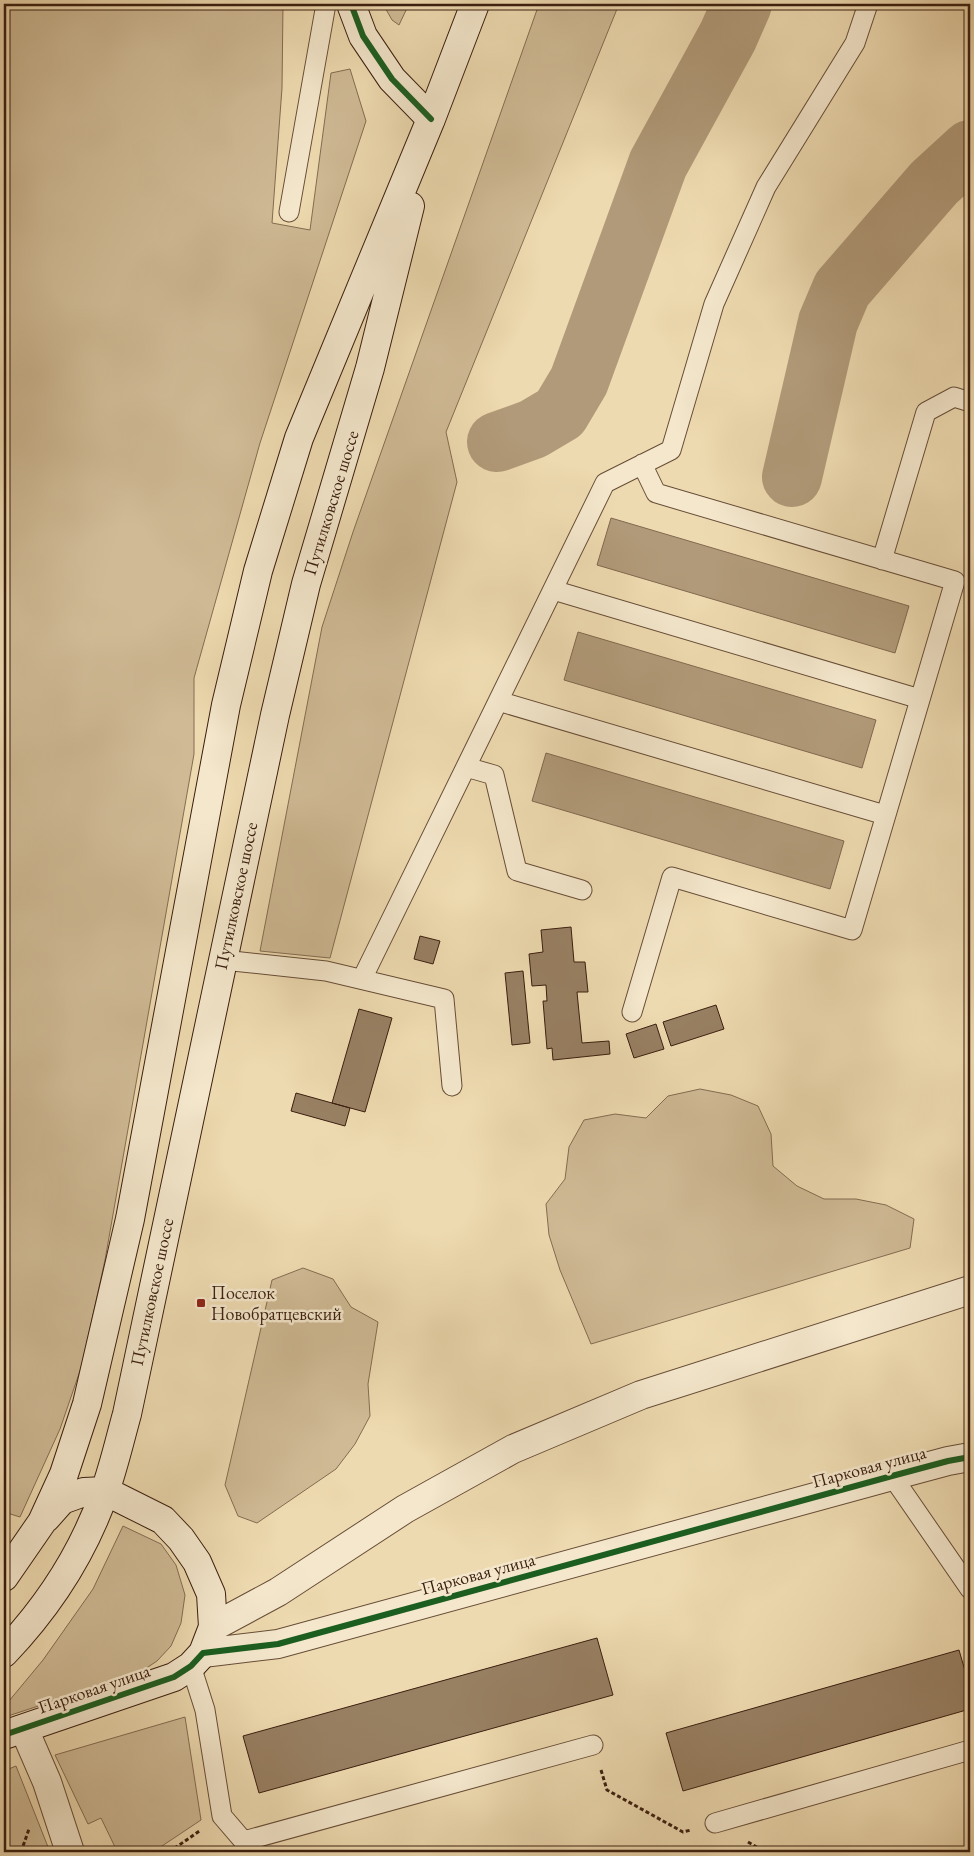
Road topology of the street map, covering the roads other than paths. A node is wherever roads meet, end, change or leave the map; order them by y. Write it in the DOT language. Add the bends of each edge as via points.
graph roads {
  1 [pos="326,4"];
  2 [pos="351,4"];
  3 [pos="475,4"];
  4 [pos="868,4"];
  5 [pos="431,119"];
  6 [pos="289,212"];
  7 [pos="970,402"];
  8 [pos="642,464"];
  9 [pos="882,560"];
  10 [pos="963,577"];
  11 [pos="553,590"];
  12 [pos="920,699"];
  13 [pos="498,701"];
  14 [pos="466,767"];
  15 [pos="885,815"];
  16 [pos="582,890"];
  17 [pos="223,960"];
  18 [pos="362,979"];
  19 [pos="632,1012"];
  20 [pos="452,1086"];
  21 [pos="970,1290"];
  22 [pos="970,1457"];
  23 [pos="892,1476"];
  24 [pos="105,1491"];
  25 [pos="42,1522"];
  26 [pos="4,1577"];
  27 [pos="970,1589"];
  28 [pos="213,1628"];
  29 [pos="4,1653"];
  30 [pos="197,1659"];
  31 [pos="14,1732"];
  32 [pos="593,1745"];
  33 [pos="970,1750"];
  34 [pos="716,1823"];
  35 [pos="249,1847"];
  36 [pos="70,1852"];
  1 -- 6 [label="lane"];
  2 -- 5 [label="main road" via="364,36 392,79"];
  3 -- 5 [label="main road"];
  4 -- 8 [label="lane" via="855,43 766,187 714,304 671,450"];
  5 -- 17 [label="main road, Путилковское шоссе" via="370,368 306,584"];
  5 -- 25 [label="main road, Путилковское шоссе" via="298,438 258,571 226,704 128,1229 87,1404 64,1474"];
  7 -- 9 [label="lane" via="954,397 926,412"];
  8 -- 9 [label="lane" via="656,493"];
  8 -- 11 [label="lane" via="605,483"];
  9 -- 10 [label="lane"];
  10 -- 12 [label="lane"];
  11 -- 12 [label="lane"];
  11 -- 13 [label="lane"];
  12 -- 15 [label="lane"];
  13 -- 14 [label="lane"];
  13 -- 15 [label="lane"];
  14 -- 16 [label="lane" via="494,775 517,871"];
  14 -- 18 [label="lane"];
  15 -- 19 [label="lane" via="852,930 672,877"];
  17 -- 18 [label="lane" via="326,970"];
  17 -- 24 [label="main road, Путилковское шоссе" via="127,1414"];
  18 -- 20 [label="lane" via="444,999"];
  21 -- 28 [label="main road" via="641,1395 513,1449 405,1509 278,1592"];
  22 -- 23 [label="main road, Парковая улица"];
  23 -- 27 [label="lane"];
  23 -- 30 [label="main road, Парковая улица" via="278,1644"];
  24 -- 25 [label="main road" via="84,1492 62,1500"];
  24 -- 28 [label="main road" via="163,1520 181,1539 197,1562 211,1594"];
  24 -- 29 [label="main road, Путилковское шоссе" via="82,1545 49,1599"];
  25 -- 26 [label="main road, Путилковское шоссе"];
  28 -- 30 [label="main road"];
  30 -- 31 [label="main road, Парковая улица" via="174,1677"];
  30 -- 35 [label="lane" via="222,1816"];
  31 -- 36 [label="main road" via="46,1782"];
  32 -- 35 [label="lane"];
  33 -- 34 [label="lane"];
}
